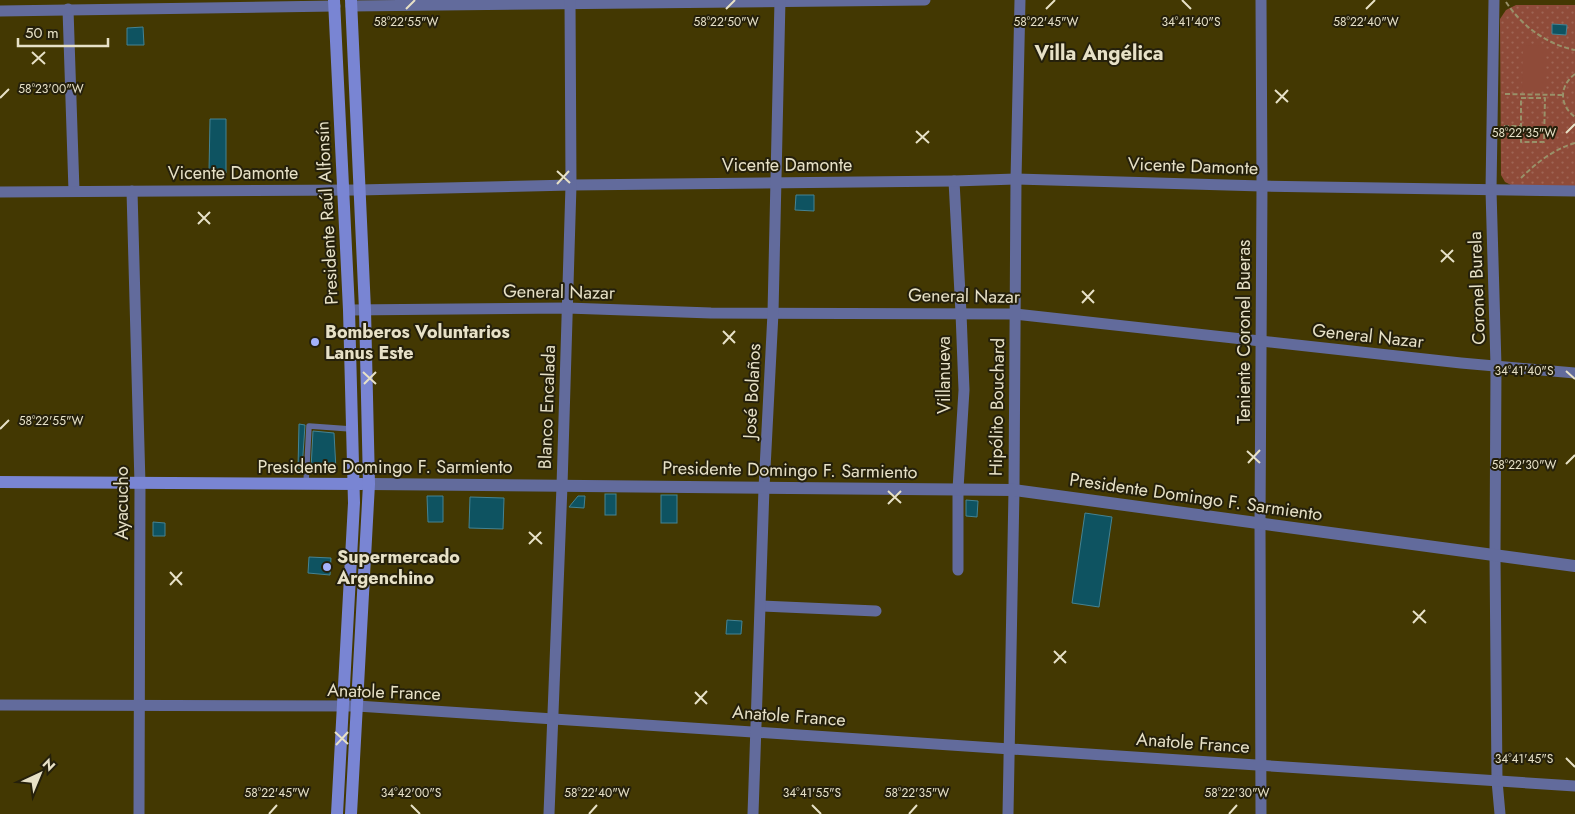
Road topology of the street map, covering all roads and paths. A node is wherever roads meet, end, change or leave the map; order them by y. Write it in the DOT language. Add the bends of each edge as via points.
graph roads {
  1 [pos="925,0"];
  2 [pos="1020,0"];
  3 [pos="1261,0"];
  4 [pos="1494,0"];
  5 [pos="1504,0"];
  6 [pos="780,1"];
  7 [pos="570,2"];
  8 [pos="334,3"];
  9 [pos="351,3"];
  10 [pos="139,4"];
  11 [pos="68,9"];
  12 [pos="0,11"];
  13 [pos="1575,50"];
  14 [pos="1575,74"];
  15 [pos="1492,93"];
  16 [pos="1562,95"];
  17 [pos="1575,117"];
  18 [pos="1492,126"];
  19 [pos="1521,126"];
  20 [pos="1575,143"];
  21 [pos="1016,179"];
  22 [pos="954,181"];
  23 [pos="777,184"];
  24 [pos="572,185"];
  25 [pos="1262,186"];
  26 [pos="344,190"];
  27 [pos="359,190"];
  28 [pos="1491,190"];
  29 [pos="1513,190"];
  30 [pos="74,191"];
  31 [pos="132,191"];
  32 [pos="1575,191"];
  33 [pos="0,192"];
  34 [pos="567,308"];
  35 [pos="350,310"];
  36 [pos="365,310"];
  37 [pos="773,313"];
  38 [pos="961,313"];
  39 [pos="1016,314"];
  40 [pos="1261,342"];
  41 [pos="1496,366"];
  42 [pos="1575,373"];
  43 [pos="352,429"];
  44 [pos="0,482"];
  45 [pos="306,483"];
  46 [pos="140,484"];
  47 [pos="354,484"];
  48 [pos="369,484"];
  49 [pos="562,486"];
  50 [pos="764,488"];
  51 [pos="958,489"];
  52 [pos="1014,490"];
  53 [pos="1260,523"];
  54 [pos="1495,554"];
  55 [pos="1575,566"];
  56 [pos="958,570"];
  57 [pos="761,606"];
  58 [pos="876,611"];
  59 [pos="0,705"];
  60 [pos="139,706"];
  61 [pos="358,706"];
  62 [pos="342,707"];
  63 [pos="553,718"];
  64 [pos="757,732"];
  65 [pos="1008,748"];
  66 [pos="1261,765"];
  67 [pos="1497,781"];
  68 [pos="1575,786"];
  69 [pos="139,814"];
  70 [pos="337,814"];
  71 [pos="350,814"];
  72 [pos="549,814"];
  73 [pos="754,814"];
  74 [pos="1008,814"];
  75 [pos="1261,814"];
  76 [pos="1500,814"];
  1 -- 6 [label="street"];
  2 -- 21 [label="street, Hipólito Bouchard"];
  3 -- 25 [label="street, Teniente Coronel Bueras"];
  4 -- 15 [label="street, Coronel Burela"];
  5 -- 13 [label="path" via="1520,21 1535,32 1552,43"];
  6 -- 7 [label="street"];
  6 -- 23 [label="street, José Bolaños"];
  7 -- 9 [label="street"];
  7 -- 24 [label="street, Blanco Encalada"];
  8 -- 10 [label="street"];
  8 -- 26 [label="main road, Presidente Raúl Alfonsín"];
  9 -- 27 [label="main road, Presidente Raúl Alfonsín"];
  10 -- 11 [label="street"];
  11 -- 12 [label="street"];
  11 -- 30 [label="street"];
  14 -- 16 [label="path" via="1568,80"];
  15 -- 16 [label="path"];
  15 -- 18 [label="street, Coronel Burela"];
  16 -- 17 [label="path" via="1567,110"];
  18 -- 19 [label="path"];
  18 -- 28 [label="street, Coronel Burela"];
  19 -- 19 [label="path" via="1521,98 1545,98 1544,142 1521,142"];
  20 -- 29 [label="path" via="1554,152 1530,170"];
  21 -- 22 [label="street, Vicente Damonte"];
  21 -- 25 [label="street, Vicente Damonte"];
  21 -- 39 [label="street, Hipólito Bouchard"];
  22 -- 23 [label="street, Vicente Damonte"];
  22 -- 38 [label="street, Villanueva"];
  23 -- 24 [label="street, Vicente Damonte"];
  23 -- 37 [label="street, José Bolaños"];
  24 -- 27 [label="street, Vicente Damonte"];
  24 -- 34 [label="street, Blanco Encalada"];
  25 -- 28 [label="street, Vicente Damonte"];
  25 -- 40 [label="street, Teniente Coronel Bueras"];
  26 -- 27 [label="street, Vicente Damonte"];
  26 -- 31 [label="street, Vicente Damonte"];
  26 -- 35 [label="main road, Presidente Raúl Alfonsín"];
  27 -- 36 [label="main road, Presidente Raúl Alfonsín"];
  28 -- 29 [label="street, Vicente Damonte"];
  28 -- 41 [label="street, Coronel Burela"];
  29 -- 32 [label="street, Vicente Damonte"];
  30 -- 31 [label="street, Vicente Damonte"];
  30 -- 33 [label="street, Vicente Damonte"];
  31 -- 46 [label="street, Ayacucho"];
  34 -- 36 [label="street, General Nazar"];
  34 -- 37 [label="street, General Nazar"];
  34 -- 49 [label="street, Blanco Encalada"];
  35 -- 36 [label="street, General Nazar"];
  35 -- 43 [label="main road, Presidente Raúl Alfonsín"];
  36 -- 48 [label="main road, Presidente Raúl Alfonsín"];
  37 -- 38 [label="street, General Nazar"];
  37 -- 50 [label="street, José Bolaños"];
  38 -- 39 [label="street, General Nazar"];
  38 -- 51 [label="street, Villanueva" via="964,390"];
  39 -- 40 [label="street, General Nazar"];
  39 -- 52 [label="street, Hipólito Bouchard"];
  40 -- 41 [label="street, General Nazar"];
  40 -- 53 [label="street, Teniente Coronel Bueras"];
  41 -- 42 [label="street, General Nazar"];
  41 -- 54 [label="street, Coronel Burela"];
  43 -- 45 [label="lane" via="309,426"];
  43 -- 47 [label="main road, Presidente Raúl Alfonsín"];
  44 -- 46 [label="main road, Presidente Domingo F. Sarmiento"];
  45 -- 46 [label="main road, Presidente Domingo F. Sarmiento"];
  45 -- 47 [label="main road, Presidente Domingo F. Sarmiento"];
  46 -- 60 [label="street, Ayacucho"];
  47 -- 48 [label="main road, Presidente Domingo F. Sarmiento"];
  47 -- 62 [label="main road, Presidente Raúl Alfonsín"];
  48 -- 49 [label="street, Presidente Domingo F. Sarmiento"];
  48 -- 61 [label="main road, Presidente Raúl Alfonsín"];
  49 -- 50 [label="street, Presidente Domingo F. Sarmiento"];
  49 -- 63 [label="street, Blanco Encalada"];
  50 -- 51 [label="street, Presidente Domingo F. Sarmiento"];
  50 -- 57 [label="street, José Bolaños"];
  51 -- 52 [label="street, Presidente Domingo F. Sarmiento"];
  51 -- 56 [label="street, Villanueva"];
  52 -- 53 [label="street, Presidente Domingo F. Sarmiento"];
  52 -- 65 [label="street, Hipólito Bouchard"];
  53 -- 54 [label="street, Presidente Domingo F. Sarmiento"];
  53 -- 66 [label="street, Teniente Coronel Bueras"];
  54 -- 55 [label="street, Presidente Domingo F. Sarmiento"];
  54 -- 67 [label="street, Coronel Burela"];
  57 -- 58 [label="street"];
  57 -- 64 [label="street, José Bolaños"];
  59 -- 60 [label="street, Anatole France"];
  60 -- 62 [label="street, Anatole France"];
  60 -- 69 [label="street, Ayacucho"];
  61 -- 62 [label="street, Anatole France"];
  61 -- 63 [label="street, Anatole France"];
  61 -- 71 [label="main road, Presidente Raúl Alfonsín"];
  62 -- 70 [label="main road, Presidente Raúl Alfonsín"];
  63 -- 64 [label="street, Anatole France"];
  63 -- 72 [label="street, Blanco Encalada"];
  64 -- 65 [label="street, Anatole France"];
  64 -- 73 [label="street, José Bolaños"];
  65 -- 66 [label="street, Anatole France"];
  65 -- 74 [label="street, Hipólito Bouchard"];
  66 -- 67 [label="street, Anatole France"];
  66 -- 75 [label="street, Teniente Coronel Bueras"];
  67 -- 68 [label="street, Anatole France"];
  67 -- 76 [label="street, Coronel Burela"];
}
